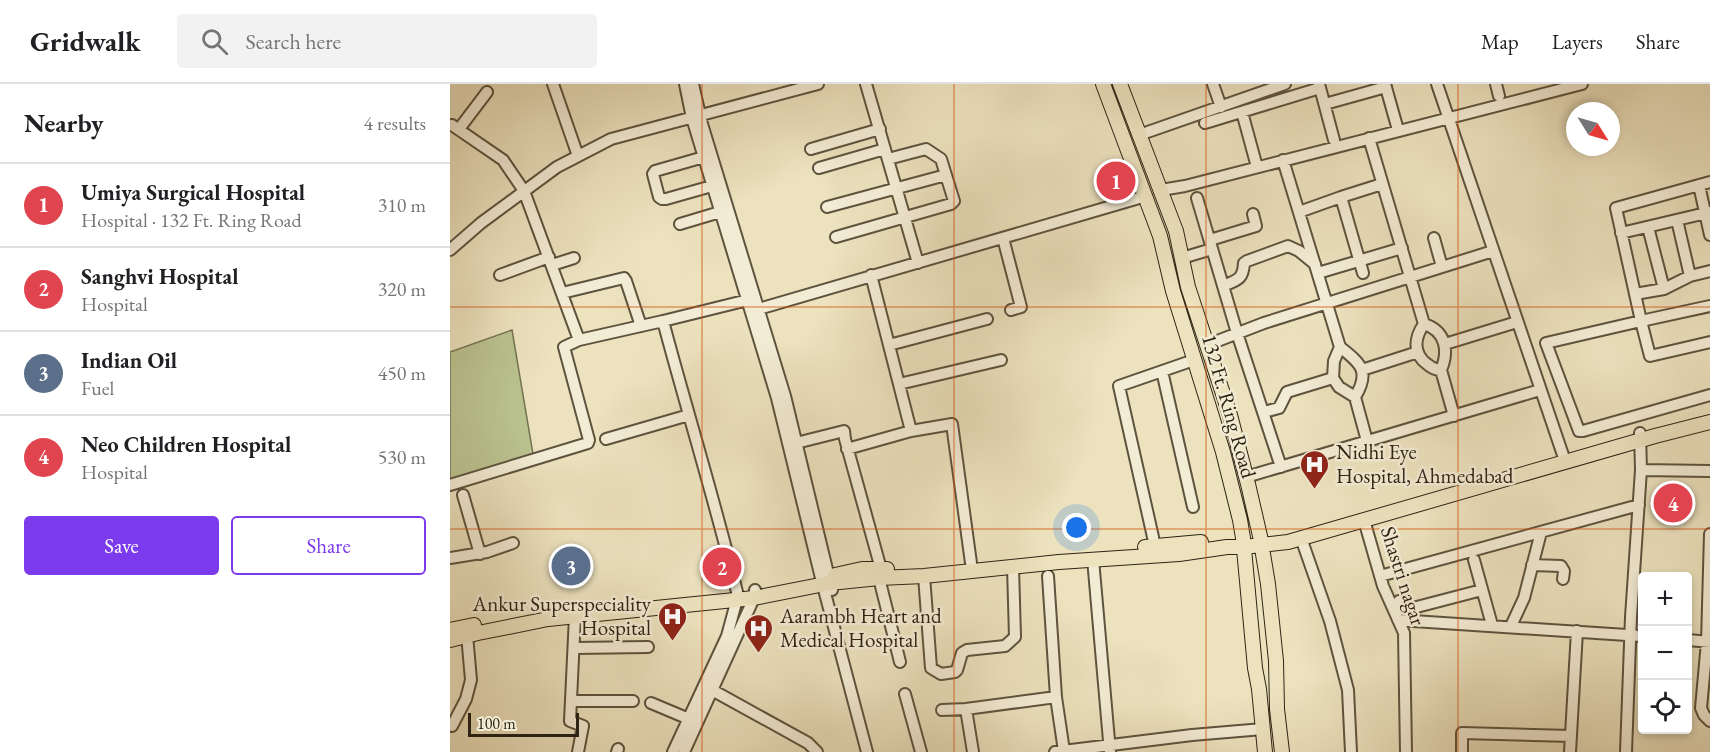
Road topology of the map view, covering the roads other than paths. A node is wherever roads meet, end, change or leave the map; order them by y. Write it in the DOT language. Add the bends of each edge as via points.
graph roads {
  1 [pos="553,84"];
  2 [pos="685,84"];
  3 [pos="693,84"];
  4 [pos="818,84"];
  5 [pos="866,84"];
  6 [pos="1103,84"];
  7 [pos="1120,84"];
  8 [pos="1213,84"];
  9 [pos="1286,84"];
  10 [pos="1437,84"];
  11 [pos="1496,84"];
  12 [pos="1578,84"];
  13 [pos="1320,86"];
  14 [pos="1385,86"];
  15 [pos="1258,89"];
  16 [pos="487,92"];
  17 [pos="1499,96"];
  18 [pos="1325,104"];
  19 [pos="1221,107"];
  20 [pos="1242,111"];
  21 [pos="696,116"];
  22 [pos="1448,117"];
  23 [pos="1205,123"];
  24 [pos="880,129"];
  25 [pos="1398,130"];
  26 [pos="1140,135"];
  27 [pos="1369,138"];
  28 [pos="1334,140"];
  29 [pos="811,149"];
  30 [pos="887,154"];
  31 [pos="578,156"];
  32 [pos="704,157"];
  33 [pos="1283,160"];
  34 [pos="1257,167"];
  35 [pos="819,168"];
  36 [pos="946,175"];
  37 [pos="1382,184"];
  38 [pos="1705,184"];
  39 [pos="712,186"];
  40 [pos="897,188"];
  41 [pos="1161,190"];
  42 [pos="524,191"];
  43 [pos="1146,196"];
  44 [pos="1341,197"];
  45 [pos="1197,198"];
  46 [pos="827,207"];
  47 [pos="720,212"];
  48 [pos="1299,212"];
  49 [pos="1708,213"];
  50 [pos="1253,214"];
  51 [pos="906,218"];
  52 [pos="1677,220"];
  53 [pos="680,224"];
  54 [pos="1648,227"];
  55 [pos="1621,233"];
  56 [pos="1710,235"];
  57 [pos="836,237"];
  58 [pos="1003,238"];
  59 [pos="1434,238"];
  60 [pos="1211,244"];
  61 [pos="1402,248"];
  62 [pos="450,250"];
  63 [pos="1493,251"];
  64 [pos="574,258"];
  65 [pos="1182,258"];
  66 [pos="550,261"];
  67 [pos="918,263"];
  68 [pos="1362,267"];
  69 [pos="1442,267"];
  70 [pos="1316,269"];
  71 [pos="1710,271"];
  72 [pos="500,275"];
  73 [pos="871,275"];
  74 [pos="1690,276"];
  75 [pos="1409,277"];
  76 [pos="1223,286"];
  77 [pos="1664,289"];
  78 [pos="562,293"];
  79 [pos="1635,294"];
  80 [pos="1327,303"];
  81 [pos="753,305"];
  82 [pos="1710,306"];
  83 [pos="1011,310"];
  84 [pos="987,319"];
  85 [pos="663,321"];
  86 [pos="1641,321"];
  87 [pos="1517,322"];
  88 [pos="1424,324"];
  89 [pos="641,326"];
  90 [pos="1237,333"];
  91 [pos="579,340"];
  92 [pos="1710,342"];
  93 [pos="1445,344"];
  94 [pos="889,345"];
  95 [pos="1207,345"];
  96 [pos="1340,347"];
  97 [pos="1548,348"];
  98 [pos="1418,352"];
  99 [pos="1529,356"];
  100 [pos="1001,360"];
  101 [pos="1194,360"];
  102 [pos="1362,370"];
  103 [pos="1441,370"];
  104 [pos="1162,371"];
  105 [pos="1333,378"];
  106 [pos="899,384"];
  107 [pos="1540,390"];
  108 [pos="1710,395"];
  109 [pos="1354,397"];
  110 [pos="1264,412"];
  111 [pos="1710,414"];
  112 [pos="689,415"];
  113 [pos="1454,416"];
  114 [pos="1710,422"];
  115 [pos="911,431"];
  116 [pos="1640,437"];
  117 [pos="606,439"];
  118 [pos="1367,441"];
  119 [pos="796,443"];
  120 [pos="847,449"];
  121 [pos="1564,458"];
  122 [pos="1281,467"];
  123 [pos="1641,470"];
  124 [pos="1710,471"];
  125 [pos="1246,477"];
  126 [pos="450,485"];
  127 [pos="463,495"];
  128 [pos="1639,505"];
  129 [pos="1193,507"];
  130 [pos="1364,520"];
  131 [pos="1541,532"];
  132 [pos="1710,534"];
  133 [pos="1301,538"];
  134 [pos="1261,540"];
  135 [pos="1243,542"];
  136 [pos="513,543"];
  137 [pos="1155,546"];
  138 [pos="480,554"];
  139 [pos="450,558"];
  140 [pos="1093,559"];
  141 [pos="1474,560"];
  142 [pos="971,563"];
  143 [pos="1532,565"];
  144 [pos="1013,567"];
  145 [pos="880,573"];
  146 [pos="924,576"];
  147 [pos="1048,576"];
  148 [pos="1380,576"];
  149 [pos="1563,579"];
  150 [pos="826,581"];
  151 [pos="1482,590"];
  152 [pos="754,594"];
  153 [pos="737,596"];
  154 [pos="1399,601"];
  155 [pos="576,616"];
  156 [pos="1398,620"];
  157 [pos="1492,625"];
  158 [pos="1511,627"];
  159 [pos="450,630"];
  160 [pos="1577,631"];
  161 [pos="1630,634"];
  162 [pos="467,635"];
  163 [pos="1638,635"];
  164 [pos="450,640"];
  165 [pos="1692,640"];
  166 [pos="1709,642"];
  167 [pos="648,647"];
  168 [pos="574,648"];
  169 [pos="900,662"];
  170 [pos="712,690"];
  171 [pos="905,694"];
  172 [pos="1056,697"];
  173 [pos="571,701"];
  174 [pos="633,701"];
  175 [pos="651,703"];
  176 [pos="966,709"];
  177 [pos="942,710"];
  178 [pos="689,719"];
  179 [pos="1710,721"];
  180 [pos="452,726"];
  181 [pos="1263,729"];
  182 [pos="1571,736"];
  183 [pos="1156,746"];
  184 [pos="810,749"];
  185 [pos="1110,749"];
  186 [pos="1059,751"];
  187 [pos="578,752"];
  188 [pos="673,752"];
  189 [pos="684,752"];
  190 [pos="867,752"];
  191 [pos="874,752"];
  192 [pos="921,752"];
  193 [pos="973,752"];
  194 [pos="1265,752"];
  195 [pos="1282,752"];
  196 [pos="1351,752"];
  197 [pos="1406,752"];
  198 [pos="1462,752"];
  199 [pos="1570,752"];
  200 [pos="1626,752"];
  1 -- 31 [label="street"];
  2 -- 21 [label="street"];
  3 -- 21 [label="street"];
  4 -- 21 [label="street"];
  5 -- 24 [label="street"];
  6 -- 43 [label="main road, 132 Ft. Ring Road"];
  7 -- 26 [label="main road, 132 Ft. Ring Road"];
  8 -- 19 [label="street"];
  9 -- 15 [label="street"];
  10 -- 22 [label="street"];
  11 -- 17 [label="street"];
  12 -- 22 [label="street"];
  13 -- 18 [label="street"];
  13 -- 20 [label="street"];
  14 -- 18 [label="street"];
  14 -- 25 [label="street"];
  15 -- 19 [label="street"];
  16 -- 42 [label="street" via="456,127 503,160"];
  18 -- 28 [label="street"];
  19 -- 26 [label="street"];
  20 -- 23 [label="street"];
  20 -- 34 [label="street"];
  21 -- 31 [label="street" via="611,139"];
  21 -- 32 [label="street"];
  21 -- 81 [label="street"];
  22 -- 25 [label="street"];
  22 -- 63 [label="street"];
  24 -- 29 [label="street"];
  24 -- 30 [label="street"];
  25 -- 27 [label="street"];
  26 -- 41 [label="main road, 132 Ft. Ring Road"];
  27 -- 33 [label="street"];
  27 -- 37 [label="street"];
  30 -- 35 [label="street"];
  30 -- 36 [label="street" via="926,149 941,159"];
  30 -- 40 [label="street"];
  31 -- 42 [label="street"];
  32 -- 39 [label="street"];
  32 -- 39 [label="street" via="655,171 659,197 666,199"];
  33 -- 34 [label="street"];
  33 -- 48 [label="street"];
  34 -- 41 [label="street"];
  36 -- 40 [label="street"];
  36 -- 51 [label="street" via="954,201"];
  37 -- 44 [label="street"];
  37 -- 61 [label="street"];
  38 -- 49 [label="street"];
  38 -- 55 [label="street" via="1616,208"];
  39 -- 47 [label="street"];
  40 -- 46 [label="street"];
  40 -- 51 [label="street"];
  41 -- 65 [label="main road, 132 Ft. Ring Road"];
  42 -- 62 [label="street"];
  42 -- 66 [label="street"];
  43 -- 58 [label="street"];
  43 -- 101 [label="main road, 132 Ft. Ring Road"];
  44 -- 48 [label="street"];
  44 -- 68 [label="street"];
  45 -- 60 [label="street"];
  47 -- 53 [label="street"];
  47 -- 81 [label="street"];
  48 -- 70 [label="street"];
  49 -- 52 [label="street"];
  49 -- 56 [label="street"];
  50 -- 60 [label="street" via="1256,226"];
  51 -- 57 [label="street"];
  51 -- 67 [label="street"];
  52 -- 54 [label="street"];
  52 -- 74 [label="street"];
  54 -- 55 [label="street"];
  54 -- 77 [label="street"];
  55 -- 79 [label="street"];
  58 -- 67 [label="street"];
  58 -- 83 [label="street" via="1021,307"];
  59 -- 69 [label="street"];
  60 -- 65 [label="street"];
  60 -- 76 [label="street"];
  61 -- 68 [label="street"];
  61 -- 75 [label="street"];
  63 -- 69 [label="street"];
  63 -- 87 [label="street"];
  64 -- 66 [label="street"];
  65 -- 95 [label="main road, 132 Ft. Ring Road"];
  66 -- 72 [label="street"];
  66 -- 78 [label="street"];
  67 -- 73 [label="street"];
  68 -- 70 [label="street"];
  69 -- 75 [label="street"];
  70 -- 76 [label="street" via="1299,251 1288,246 1247,261 1241,277"];
  70 -- 80 [label="street"];
  71 -- 74 [label="street"];
  73 -- 81 [label="street"];
  73 -- 94 [label="street"];
  74 -- 77 [label="street"];
  75 -- 80 [label="street"];
  75 -- 88 [label="street"];
  76 -- 90 [label="street"];
  77 -- 79 [label="street"];
  78 -- 89 [label="street" via="624,278"];
  78 -- 91 [label="street"];
  79 -- 86 [label="street"];
  80 -- 90 [label="street"];
  80 -- 96 [label="street"];
  81 -- 85 [label="street"];
  81 -- 119 [label="street" via="785,396"];
  81 -- 150 [label="street"];
  82 -- 86 [label="street"];
  84 -- 94 [label="street"];
  85 -- 89 [label="street"];
  85 -- 112 [label="street"];
  86 -- 92 [label="street" via="1650,356"];
  86 -- 97 [label="street" via="1546,342"];
  87 -- 93 [label="street"];
  87 -- 99 [label="street"];
  88 -- 93 [label="street" via="1440,335"];
  88 -- 98 [label="street" via="1415,345"];
  89 -- 91 [label="street"];
  90 -- 95 [label="street"];
  90 -- 110 [label="street"];
  91 -- 126 [label="street" via="564,347 588,443"];
  93 -- 103 [label="street" via="1446,359"];
  94 -- 106 [label="street"];
  95 -- 125 [label="main road, 132 Ft. Ring Road"];
  96 -- 102 [label="street"];
  96 -- 105 [label="street"];
  97 -- 99 [label="street"];
  97 -- 108 [label="street" via="1578,430"];
  98 -- 102 [label="street"];
  98 -- 103 [label="street" via="1421,360"];
  99 -- 107 [label="street"];
  100 -- 106 [label="street"];
  101 -- 104 [label="street"];
  101 -- 135 [label="main road, 132 Ft. Ring Road" via="1223,452"];
  102 -- 109 [label="street"];
  103 -- 113 [label="street"];
  104 -- 129 [label="street"];
  104 -- 137 [label="street" via="1119,386"];
  105 -- 109 [label="street"];
  105 -- 110 [label="street" via="1287,392 1279,408"];
  106 -- 115 [label="street"];
  107 -- 113 [label="street"];
  107 -- 121 [label="street"];
  109 -- 118 [label="street"];
  110 -- 122 [label="street"];
  111 -- 116 [label="main road"];
  112 -- 117 [label="street"];
  112 -- 153 [label="street"];
  113 -- 118 [label="street"];
  114 -- 116 [label="main road"];
  115 -- 120 [label="street"];
  115 -- 142 [label="street" via="952,424"];
  116 -- 121 [label="main road"];
  116 -- 123 [label="street"];
  118 -- 122 [label="street"];
  119 -- 120 [label="street" via="844,431"];
  119 -- 150 [label="street"];
  120 -- 145 [label="street"];
  121 -- 130 [label="main road"];
  121 -- 134 [label="main road"];
  122 -- 125 [label="street"];
  123 -- 124 [label="street"];
  123 -- 128 [label="street"];
  125 -- 134 [label="main road, 132 Ft. Ring Road"];
  127 -- 138 [label="street"];
  128 -- 131 [label="street"];
  128 -- 161 [label="street"];
  130 -- 133 [label="main road"];
  130 -- 148 [label="street, Shastri nagar"];
  131 -- 143 [label="street"];
  131 -- 148 [label="street"];
  132 -- 166 [label="street"];
  133 -- 134 [label="main road" via="1288,542"];
  133 -- 196 [label="street" via="1330,621 1348,690"];
  134 -- 135 [label="main road"];
  134 -- 195 [label="main road, 132 Ft. Ring Road" via="1275,650"];
  135 -- 137 [label="main road"];
  135 -- 140 [label="main road" via="1179,554"];
  135 -- 181 [label="main road, 132 Ft. Ring Road"];
  136 -- 138 [label="street"];
  137 -- 142 [label="main road"];
  138 -- 139 [label="street"];
  140 -- 144 [label="main road"];
  140 -- 185 [label="street"];
  141 -- 151 [label="street"];
  142 -- 145 [label="main road"];
  143 -- 149 [label="street" via="1561,566"];
  143 -- 158 [label="street" via="1524,598"];
  144 -- 146 [label="main road"];
  144 -- 146 [label="street" via="1015,637 1005,646 967,650 955,672 941,674 931,668"];
  145 -- 146 [label="main road"];
  145 -- 150 [label="main road"];
  145 -- 169 [label="street"];
  147 -- 172 [label="street"];
  148 -- 156 [label="street, Shastri nagar"];
  150 -- 152 [label="main road"];
  150 -- 190 [label="street"];
  150 -- 191 [label="street"];
  151 -- 154 [label="street" via="1409,609"];
  151 -- 157 [label="street"];
  152 -- 153 [label="main road"];
  152 -- 170 [label="street"];
  153 -- 155 [label="main road"];
  153 -- 159 [label="main road" via="546,612"];
  153 -- 178 [label="street" via="727,636"];
  155 -- 162 [label="main road"];
  155 -- 168 [label="street"];
  156 -- 157 [label="street"];
  156 -- 197 [label="street, Shastri nagar" via="1404,633"];
  157 -- 158 [label="street"];
  158 -- 160 [label="street"];
  160 -- 161 [label="street"];
  160 -- 182 [label="street"];
  161 -- 163 [label="street"];
  161 -- 200 [label="street"];
  162 -- 164 [label="main road"];
  162 -- 180 [label="street" via="471,680"];
  165 -- 166 [label="street"];
  166 -- 179 [label="street" via="1701,708"];
  167 -- 168 [label="street"];
  168 -- 173 [label="street"];
  170 -- 184 [label="street"];
  170 -- 189 [label="street"];
  171 -- 192 [label="street"];
  172 -- 176 [label="street"];
  172 -- 186 [label="street"];
  173 -- 174 [label="street"];
  173 -- 187 [label="street" via="570,721 583,726"];
  175 -- 178 [label="street"];
  176 -- 177 [label="street"];
  176 -- 193 [label="street"];
  178 -- 188 [label="street"];
  181 -- 183 [label="street" via="1192,735"];
  181 -- 194 [label="main road, 132 Ft. Ring Road"];
  182 -- 198 [label="street" via="1462,733"];
  182 -- 199 [label="street"];
  183 -- 185 [label="street"];
  185 -- 186 [label="street"];
}
